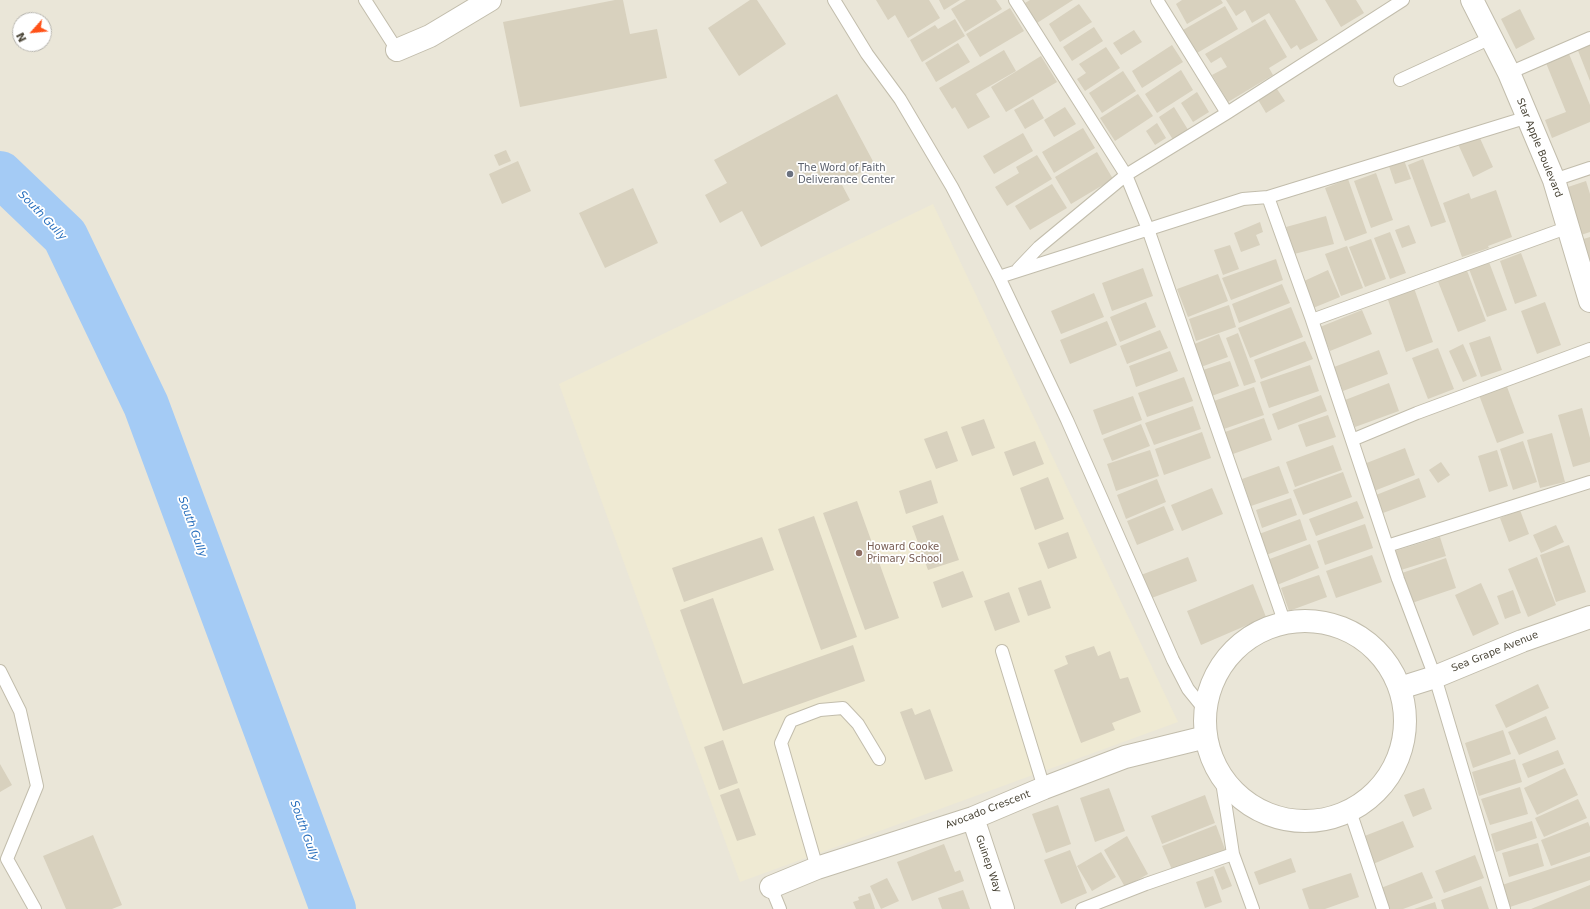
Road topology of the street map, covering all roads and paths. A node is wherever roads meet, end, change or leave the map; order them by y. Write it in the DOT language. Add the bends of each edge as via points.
graph roads {
  1 [pos="365,0"];
  2 [pos="490,0"];
  3 [pos="834,0"];
  4 [pos="1015,0"];
  5 [pos="1403,0"];
  6 [pos="1474,0"];
  7 [pos="1160,1"];
  8 [pos="1492,38"];
  9 [pos="1590,38"];
  10 [pos="397,50"];
  11 [pos="1509,73"];
  12 [pos="1400,80"];
  13 [pos="1227,113"];
  14 [pos="1528,117"];
  15 [pos="1590,168"];
  16 [pos="1126,175"];
  17 [pos="1554,180"];
  18 [pos="1268,197"];
  19 [pos="1569,227"];
  20 [pos="1148,229"];
  21 [pos="1017,270"];
  22 [pos="999,277"];
  23 [pos="1590,301"];
  24 [pos="1312,320"];
  25 [pos="1590,349"];
  26 [pos="1352,440"];
  27 [pos="1590,482"];
  28 [pos="1387,546"];
  29 [pos="1590,616"];
  30 [pos="1284,621"];
  31 [pos="1002,651"];
  32 [pos="0,671"];
  33 [pos="1435,677"];
  34 [pos="1400,688"];
  35 [pos="1205,710"];
  36 [pos="1206,737"];
  37 [pos="879,759"];
  38 [pos="1221,775"];
  39 [pos="1044,788"];
  40 [pos="1350,811"];
  41 [pos="973,818"];
  42 [pos="1233,854"];
  43 [pos="817,868"];
  44 [pos="771,887"];
  45 [pos="35,909"];
  46 [pos="780,909"];
  47 [pos="1003,909"];
  48 [pos="1082,909"];
  49 [pos="1253,909"];
  50 [pos="1383,909"];
  51 [pos="1504,909"];
  1 -- 10 [label="lane"];
  2 -- 10 [label="street" via="430,36"];
  3 -- 22 [label="lane" via="867,54 900,100 944,174"];
  4 -- 16 [label="lane"];
  5 -- 13 [label="lane"];
  6 -- 8 [label="street, Star Apple Boulevard"];
  7 -- 13 [label="lane"];
  8 -- 11 [label="street, Star Apple Boulevard"];
  8 -- 12 [label="lane"];
  9 -- 11 [label="lane"];
  11 -- 14 [label="street, Star Apple Boulevard"];
  13 -- 16 [label="lane"];
  14 -- 17 [label="street, Star Apple Boulevard"];
  14 -- 18 [label="lane"];
  15 -- 17 [label="lane"];
  16 -- 20 [label="lane"];
  16 -- 21 [label="lane" via="1039,247"];
  17 -- 19 [label="street, Star Apple Boulevard"];
  18 -- 20 [label="lane" via="1243,199"];
  18 -- 24 [label="lane"];
  19 -- 23 [label="street, Star Apple Boulevard"];
  19 -- 24 [label="lane"];
  20 -- 21 [label="lane"];
  20 -- 30 [label="lane"];
  21 -- 22 [label="lane"];
  22 -- 35 [label="lane" via="1067,420 1173,660 1188,689"];
  24 -- 26 [label="lane"];
  25 -- 26 [label="lane" via="1417,413"];
  26 -- 28 [label="lane"];
  27 -- 28 [label="lane"];
  28 -- 33 [label="lane"];
  29 -- 33 [label="street, Sea Grape Avenue"];
  30 -- 34 [label="street" via="1313,620 1348,630 1367,641 1387,662"];
  30 -- 35 [label="street" via="1254,633 1230,652 1213,679"];
  31 -- 39 [label="lane"];
  32 -- 45 [label="lane" via="20,711 37,786 7,859"];
  33 -- 34 [label="street, Sea Grape Avenue"];
  33 -- 51 [label="lane"];
  34 -- 40 [label="street" via="1406,724 1404,742 1398,759 1379,789 1366,802"];
  35 -- 36 [label="street"];
  36 -- 38 [label="street"];
  36 -- 39 [label="street, Avocado Crescent" via="1125,757"];
  37 -- 43 [label="lane" via="858,724 843,708 820,710 791,721 781,743"];
  38 -- 40 [label="street" via="1230,787 1252,806 1279,818 1308,822 1337,817"];
  38 -- 42 [label="lane"];
  39 -- 41 [label="street, Avocado Crescent"];
  40 -- 50 [label="lane"];
  41 -- 43 [label="street, Avocado Crescent"];
  41 -- 47 [label="street, Guinep Way"];
  42 -- 48 [label="lane"];
  42 -- 49 [label="lane"];
  43 -- 44 [label="street, Avocado Crescent"];
  44 -- 46 [label="lane"];
}
